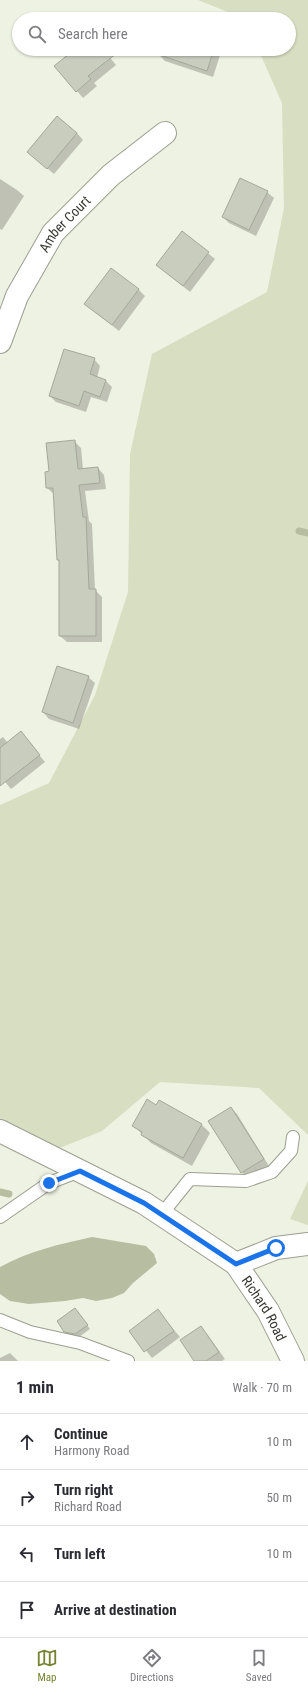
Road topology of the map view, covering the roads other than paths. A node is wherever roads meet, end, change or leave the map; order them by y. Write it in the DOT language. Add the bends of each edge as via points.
graph roads {
  1 [pos="165,133"];
  2 [pos="0,342"];
  3 [pos="0,1131"];
  4 [pos="293,1137"];
  5 [pos="80,1171"];
  6 [pos="161,1215"];
  7 [pos="0,1218"];
  8 [pos="308,1244"];
  9 [pos="236,1264"];
  10 [pos="0,1320"];
  11 [pos="128,1361"];
  12 [pos="293,1361"];
  1 -- 2 [label="street, Amber Court" via="111,175 54,234 17,296"];
  3 -- 5 [label="street, Richard Road"];
  4 -- 6 [label="lane" via="291,1151 272,1172 246,1181 190,1179"];
  5 -- 6 [label="street, Richard Road" via="144,1203"];
  5 -- 7 [label="lane" via="49,1183"];
  6 -- 9 [label="street, Richard Road"];
  8 -- 9 [label="street" via="276,1248"];
  9 -- 12 [label="street, Richard Road" via="268,1310"];
  10 -- 11 [label="lane" via="30,1332 80,1342"];
}
